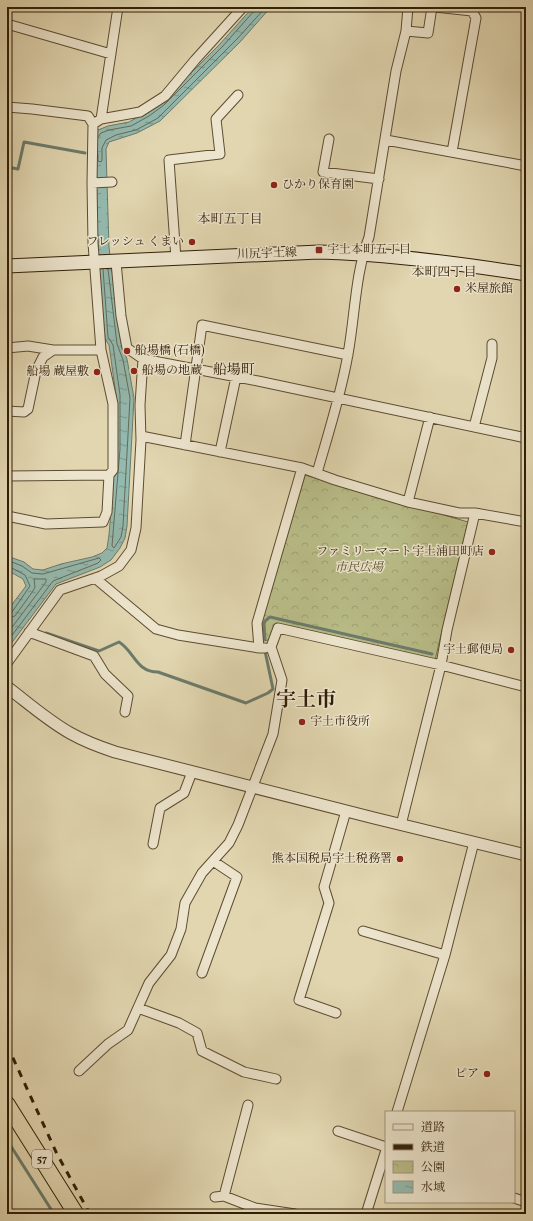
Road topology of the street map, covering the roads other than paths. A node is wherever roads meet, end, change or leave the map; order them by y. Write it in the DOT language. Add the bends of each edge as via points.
graph roads {
  1 [pos="118,7"];
  2 [pos="243,7"];
  3 [pos="408,7"];
  4 [pos="432,7"];
  5 [pos="435,7"];
  6 [pos="7,24"];
  7 [pos="406,31"];
  8 [pos="111,54"];
  9 [pos="238,95"];
  10 [pos="7,108"];
  11 [pos="97,122"];
  12 [pos="329,139"];
  13 [pos="386,140"];
  14 [pos="452,152"];
  15 [pos="526,166"];
  16 [pos="379,178"];
  17 [pos="112,182"];
  18 [pos="92,183"];
  19 [pos="363,254"];
  20 [pos="176,258"];
  21 [pos="114,262"];
  22 [pos="96,263"];
  23 [pos="7,266"];
  24 [pos="526,274"];
  25 [pos="492,344"];
  26 [pos="7,348"];
  27 [pos="53,350"];
  28 [pos="101,350"];
  29 [pos="348,355"];
  30 [pos="143,359"];
  31 [pos="196,369"];
  32 [pos="236,377"];
  33 [pos="338,398"];
  34 [pos="7,411"];
  35 [pos="430,417"];
  36 [pos="474,427"];
  37 [pos="141,436"];
  38 [pos="526,438"];
  39 [pos="185,445"];
  40 [pos="220,452"];
  41 [pos="302,468"];
  42 [pos="317,473"];
  43 [pos="109,475"];
  44 [pos="7,476"];
  45 [pos="408,502"];
  46 [pos="476,513"];
  47 [pos="7,516"];
  48 [pos="526,522"];
  49 [pos="95,578"];
  50 [pos="29,632"];
  51 [pos="271,647"];
  52 [pos="259,648"];
  53 [pos="7,663"];
  54 [pos="441,665"];
  55 [pos="526,686"];
  56 [pos="7,687"];
  57 [pos="125,712"];
  58 [pos="192,772"];
  59 [pos="253,787"];
  60 [pos="346,811"];
  61 [pos="401,825"];
  62 [pos="474,842"];
  63 [pos="153,844"];
  64 [pos="526,855"];
  65 [pos="213,861"];
  66 [pos="363,931"];
  67 [pos="445,955"];
  68 [pos="202,973"];
  69 [pos="138,1008"];
  70 [pos="336,1013"];
  71 [pos="79,1071"];
  72 [pos="276,1079"];
  73 [pos="7,1104"];
  74 [pos="248,1105"];
  75 [pos="397,1111"];
  76 [pos="338,1132"];
  77 [pos="385,1148"];
  78 [pos="385,1151"];
  79 [pos="515,1198"];
  80 [pos="526,1202"];
  81 [pos="254,1211"];
  82 [pos="76,1214"];
  83 [pos="295,1214"];
  84 [pos="366,1214"];
  1 -- 8 [label="street"];
  2 -- 11 [label="street" via="165,96 140,112"];
  3 -- 7 [label="street"];
  4 -- 7 [label="street" via="428,34"];
  5 -- 14 [label="street" via="472,11 476,18"];
  6 -- 8 [label="street"];
  7 -- 13 [label="street" via="396,71"];
  8 -- 11 [label="street"];
  9 -- 20 [label="street" via="216,119 220,154 169,160"];
  10 -- 11 [label="street" via="88,116"];
  11 -- 18 [label="street"];
  12 -- 16 [label="street" via="323,172"];
  13 -- 14 [label="street"];
  13 -- 16 [label="street"];
  14 -- 15 [label="street"];
  16 -- 19 [label="street" via="369,237"];
  17 -- 18 [label="street"];
  18 -- 22 [label="street"];
  19 -- 20 [label="main road, 川尻宇土線" via="319,252"];
  19 -- 24 [label="main road, 川尻宇土線"];
  19 -- 29 [label="street"];
  20 -- 21 [label="main road, 川尻宇土線"];
  21 -- 22 [label="main road, 川尻宇土線"];
  21 -- 30 [label="street" via="127,348"];
  22 -- 23 [label="main road, 川尻宇土線"];
  22 -- 28 [label="street"];
  25 -- 36 [label="street" via="492,358"];
  26 -- 27 [label="street" via="28,346"];
  27 -- 28 [label="street"];
  27 -- 34 [label="street" via="42,357 36,371 28,409 24,412"];
  28 -- 43 [label="street" via="113,404 113,470"];
  29 -- 31 [label="street" via="202,325"];
  29 -- 33 [label="street"];
  30 -- 31 [label="street"];
  30 -- 37 [label="street"];
  31 -- 32 [label="street"];
  31 -- 39 [label="street"];
  32 -- 33 [label="street"];
  32 -- 40 [label="street"];
  33 -- 35 [label="street"];
  33 -- 42 [label="street"];
  35 -- 36 [label="street"];
  35 -- 45 [label="street"];
  36 -- 38 [label="street"];
  37 -- 39 [label="street"];
  37 -- 49 [label="street" via="136,528 131,550 119,566"];
  39 -- 40 [label="street"];
  40 -- 41 [label="street"];
  41 -- 42 [label="street"];
  41 -- 52 [label="street" via="258,623"];
  42 -- 45 [label="street"];
  43 -- 44 [label="street"];
  43 -- 47 [label="street" via="107,512 103,522 46,524"];
  45 -- 46 [label="street" via="459,513"];
  46 -- 48 [label="street"];
  46 -- 54 [label="street" via="447,630"];
  49 -- 50 [label="street" via="60,590"];
  49 -- 52 [label="street" via="156,629"];
  50 -- 53 [label="street"];
  50 -- 57 [label="street" via="94,656 105,674 128,696"];
  51 -- 52 [label="street"];
  51 -- 54 [label="street" via="278,628"];
  51 -- 59 [label="street" via="282,680 273,734"];
  54 -- 55 [label="street"];
  54 -- 61 [label="street"];
  56 -- 58 [label="street" via="54,723 100,747"];
  58 -- 59 [label="street"];
  58 -- 63 [label="street" via="184,793 160,808"];
  59 -- 60 [label="street"];
  59 -- 65 [label="street" via="229,843"];
  60 -- 61 [label="street"];
  60 -- 70 [label="street" via="324,887 329,903 299,1000"];
  61 -- 62 [label="street"];
  62 -- 64 [label="street"];
  62 -- 67 [label="street"];
  65 -- 68 [label="street" via="237,877"];
  65 -- 69 [label="street" via="202,873 185,903 181,929 171,955 149,984"];
  66 -- 67 [label="street"];
  67 -- 75 [label="street"];
  69 -- 71 [label="street" via="128,1030 108,1044"];
  69 -- 72 [label="street" via="180,1023 197,1033 202,1051 244,1072"];
  73 -- 82 [label="highway, 57"];
  74 -- 81 [label="street" via="220,1197"];
  76 -- 77 [label="street"];
  78 -- 84 [label="street"];
  79 -- 80 [label="street"];
  81 -- 83 [label="street"];
}
